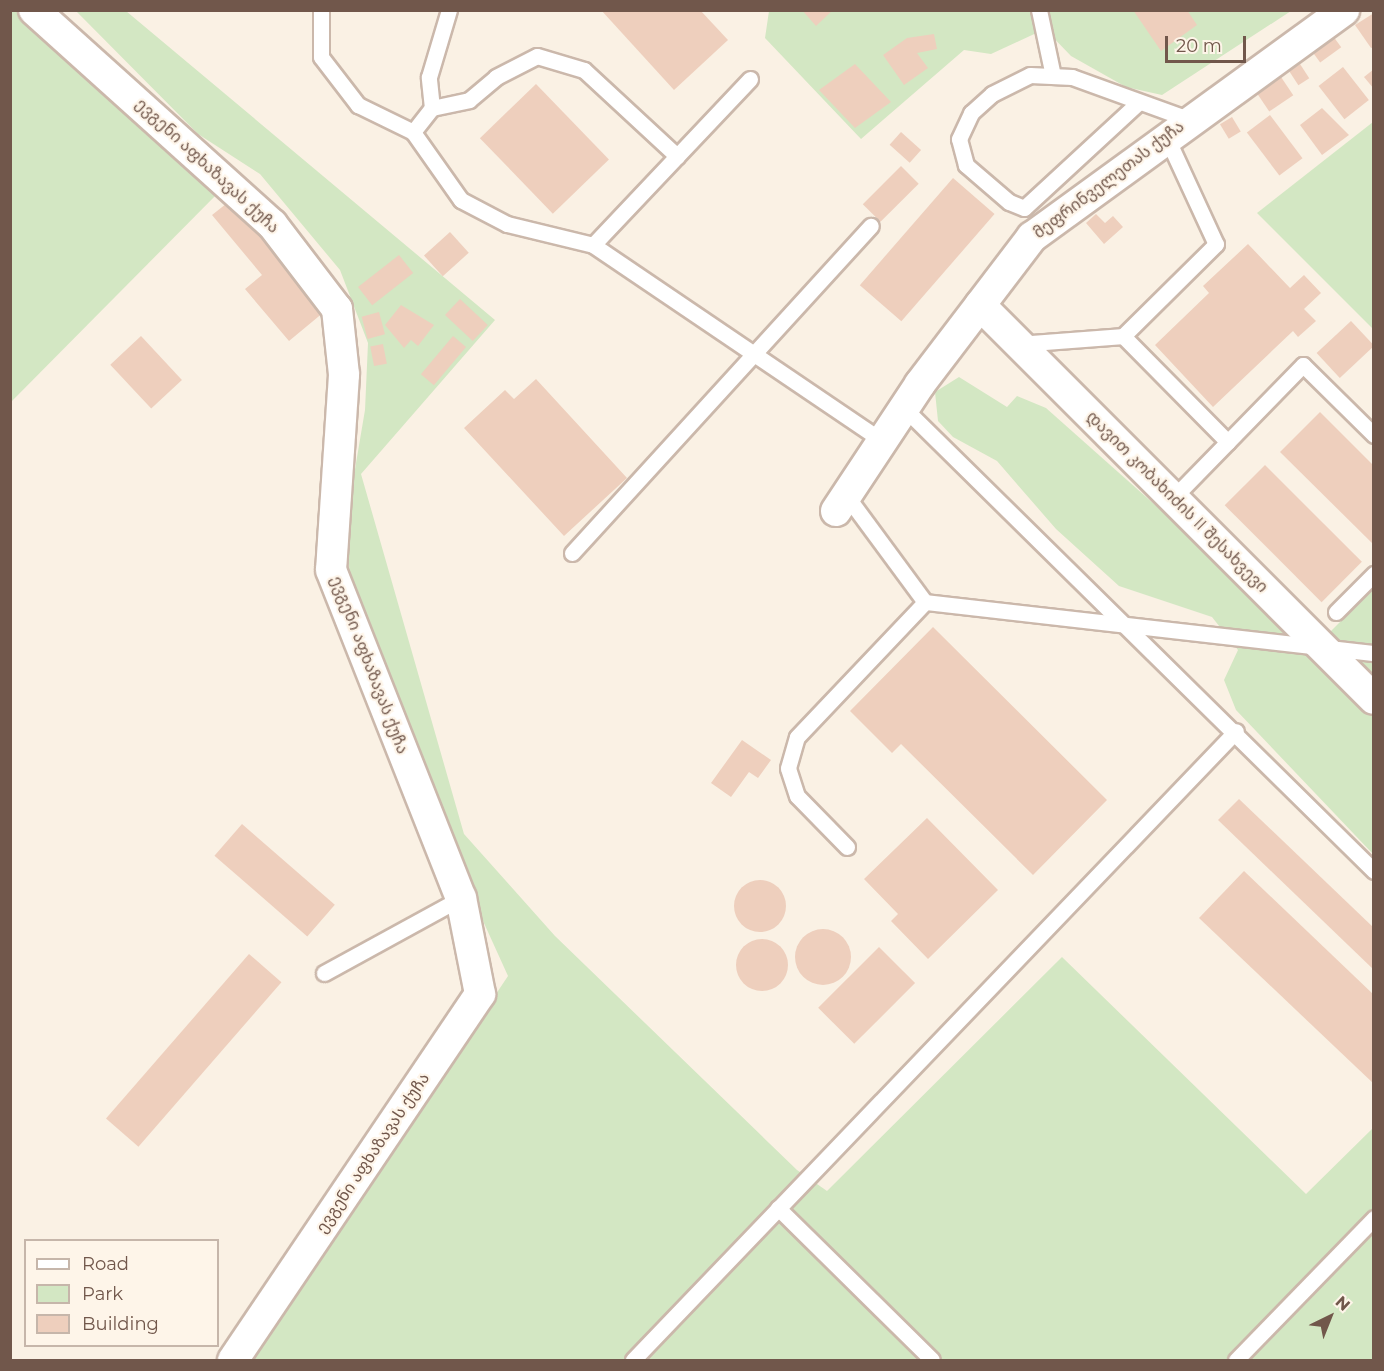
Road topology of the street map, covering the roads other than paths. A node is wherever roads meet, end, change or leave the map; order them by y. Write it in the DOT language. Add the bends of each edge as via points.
graph roads {
  1 [pos="34,10"];
  2 [pos="321,10"];
  3 [pos="449,10"];
  4 [pos="1039,10"];
  5 [pos="1344,10"];
  6 [pos="1053,76"];
  7 [pos="750,79"];
  8 [pos="1139,102"];
  9 [pos="432,108"];
  10 [pos="1177,128"];
  11 [pos="413,132"];
  12 [pos="677,156"];
  13 [pos="871,226"];
  14 [pos="593,245"];
  15 [pos="980,305"];
  16 [pos="1123,336"];
  17 [pos="1019,344"];
  18 [pos="753,353"];
  19 [pos="904,408"];
  20 [pos="1374,435"];
  21 [pos="882,441"];
  22 [pos="1228,442"];
  23 [pos="1173,498"];
  24 [pos="841,503"];
  25 [pos="572,553"];
  26 [pos="1374,574"];
  27 [pos="925,602"];
  28 [pos="1336,612"];
  29 [pos="1131,628"];
  30 [pos="1320,645"];
  31 [pos="1374,653"];
  32 [pos="1374,699"];
  33 [pos="1236,731"];
  34 [pos="847,848"];
  35 [pos="1374,871"];
  36 [pos="461,898"];
  37 [pos="324,974"];
  38 [pos="778,1208"];
  39 [pos="1374,1218"];
  40 [pos="233,1360"];
  41 [pos="633,1360"];
  42 [pos="932,1360"];
  43 [pos="1236,1360"];
  1 -- 36 [label="street, ევგენი აფხაზავას ქუჩა" via="272,224 337,309 345,375 331,570"];
  2 -- 11 [label="lane" via="321,57 358,105"];
  3 -- 9 [label="lane" via="429,77"];
  4 -- 6 [label="lane"];
  5 -- 10 [label="street, მეფრინველეთას ქუჩა"];
  6 -- 8 [label="lane" via="1072,77"];
  6 -- 8 [label="lane" via="1030,75 992,94 971,113 959,139 966,165 1009,202 1024,208"];
  7 -- 12 [label="lane"];
  8 -- 10 [label="lane"];
  9 -- 11 [label="lane"];
  9 -- 12 [label="lane" via="469,100 496,77 537,56 584,70"];
  10 -- 15 [label="street, მეფრინველეთას ქუჩა" via="1032,237"];
  10 -- 16 [label="lane" via="1216,244"];
  11 -- 14 [label="lane" via="461,200 507,224"];
  12 -- 14 [label="lane"];
  13 -- 18 [label="lane"];
  14 -- 18 [label="lane"];
  15 -- 17 [label="street, დავით კობახიძის II შესახვევი"];
  15 -- 19 [label="street, მეფრინველეთას ქუჩა"];
  16 -- 17 [label="lane"];
  16 -- 22 [label="lane"];
  17 -- 23 [label="street, დავით კობახიძის II შესახვევი"];
  18 -- 21 [label="lane"];
  18 -- 25 [label="lane"];
  19 -- 21 [label="street, მეფრინველეთას ქუჩა"];
  19 -- 29 [label="lane"];
  20 -- 22 [label="lane" via="1303,365"];
  21 -- 24 [label="street, მეფრინველეთას ქუჩა"];
  22 -- 23 [label="lane"];
  23 -- 30 [label="street, დავით კობახიძის II შესახვევი"];
  24 -- 27 [label="lane"];
  26 -- 28 [label="lane"];
  27 -- 29 [label="lane"];
  27 -- 34 [label="lane" via="797,737 788,768 797,796"];
  29 -- 30 [label="lane"];
  29 -- 33 [label="lane"];
  30 -- 31 [label="lane"];
  30 -- 32 [label="street, დავით კობახიძის II შესახვევი"];
  33 -- 35 [label="lane"];
  33 -- 38 [label="lane"];
  36 -- 37 [label="lane"];
  36 -- 40 [label="street, ევგენი აფხაზავას ქუჩა" via="480,994"];
  38 -- 41 [label="lane"];
  38 -- 42 [label="lane"];
  39 -- 43 [label="lane"];
}
